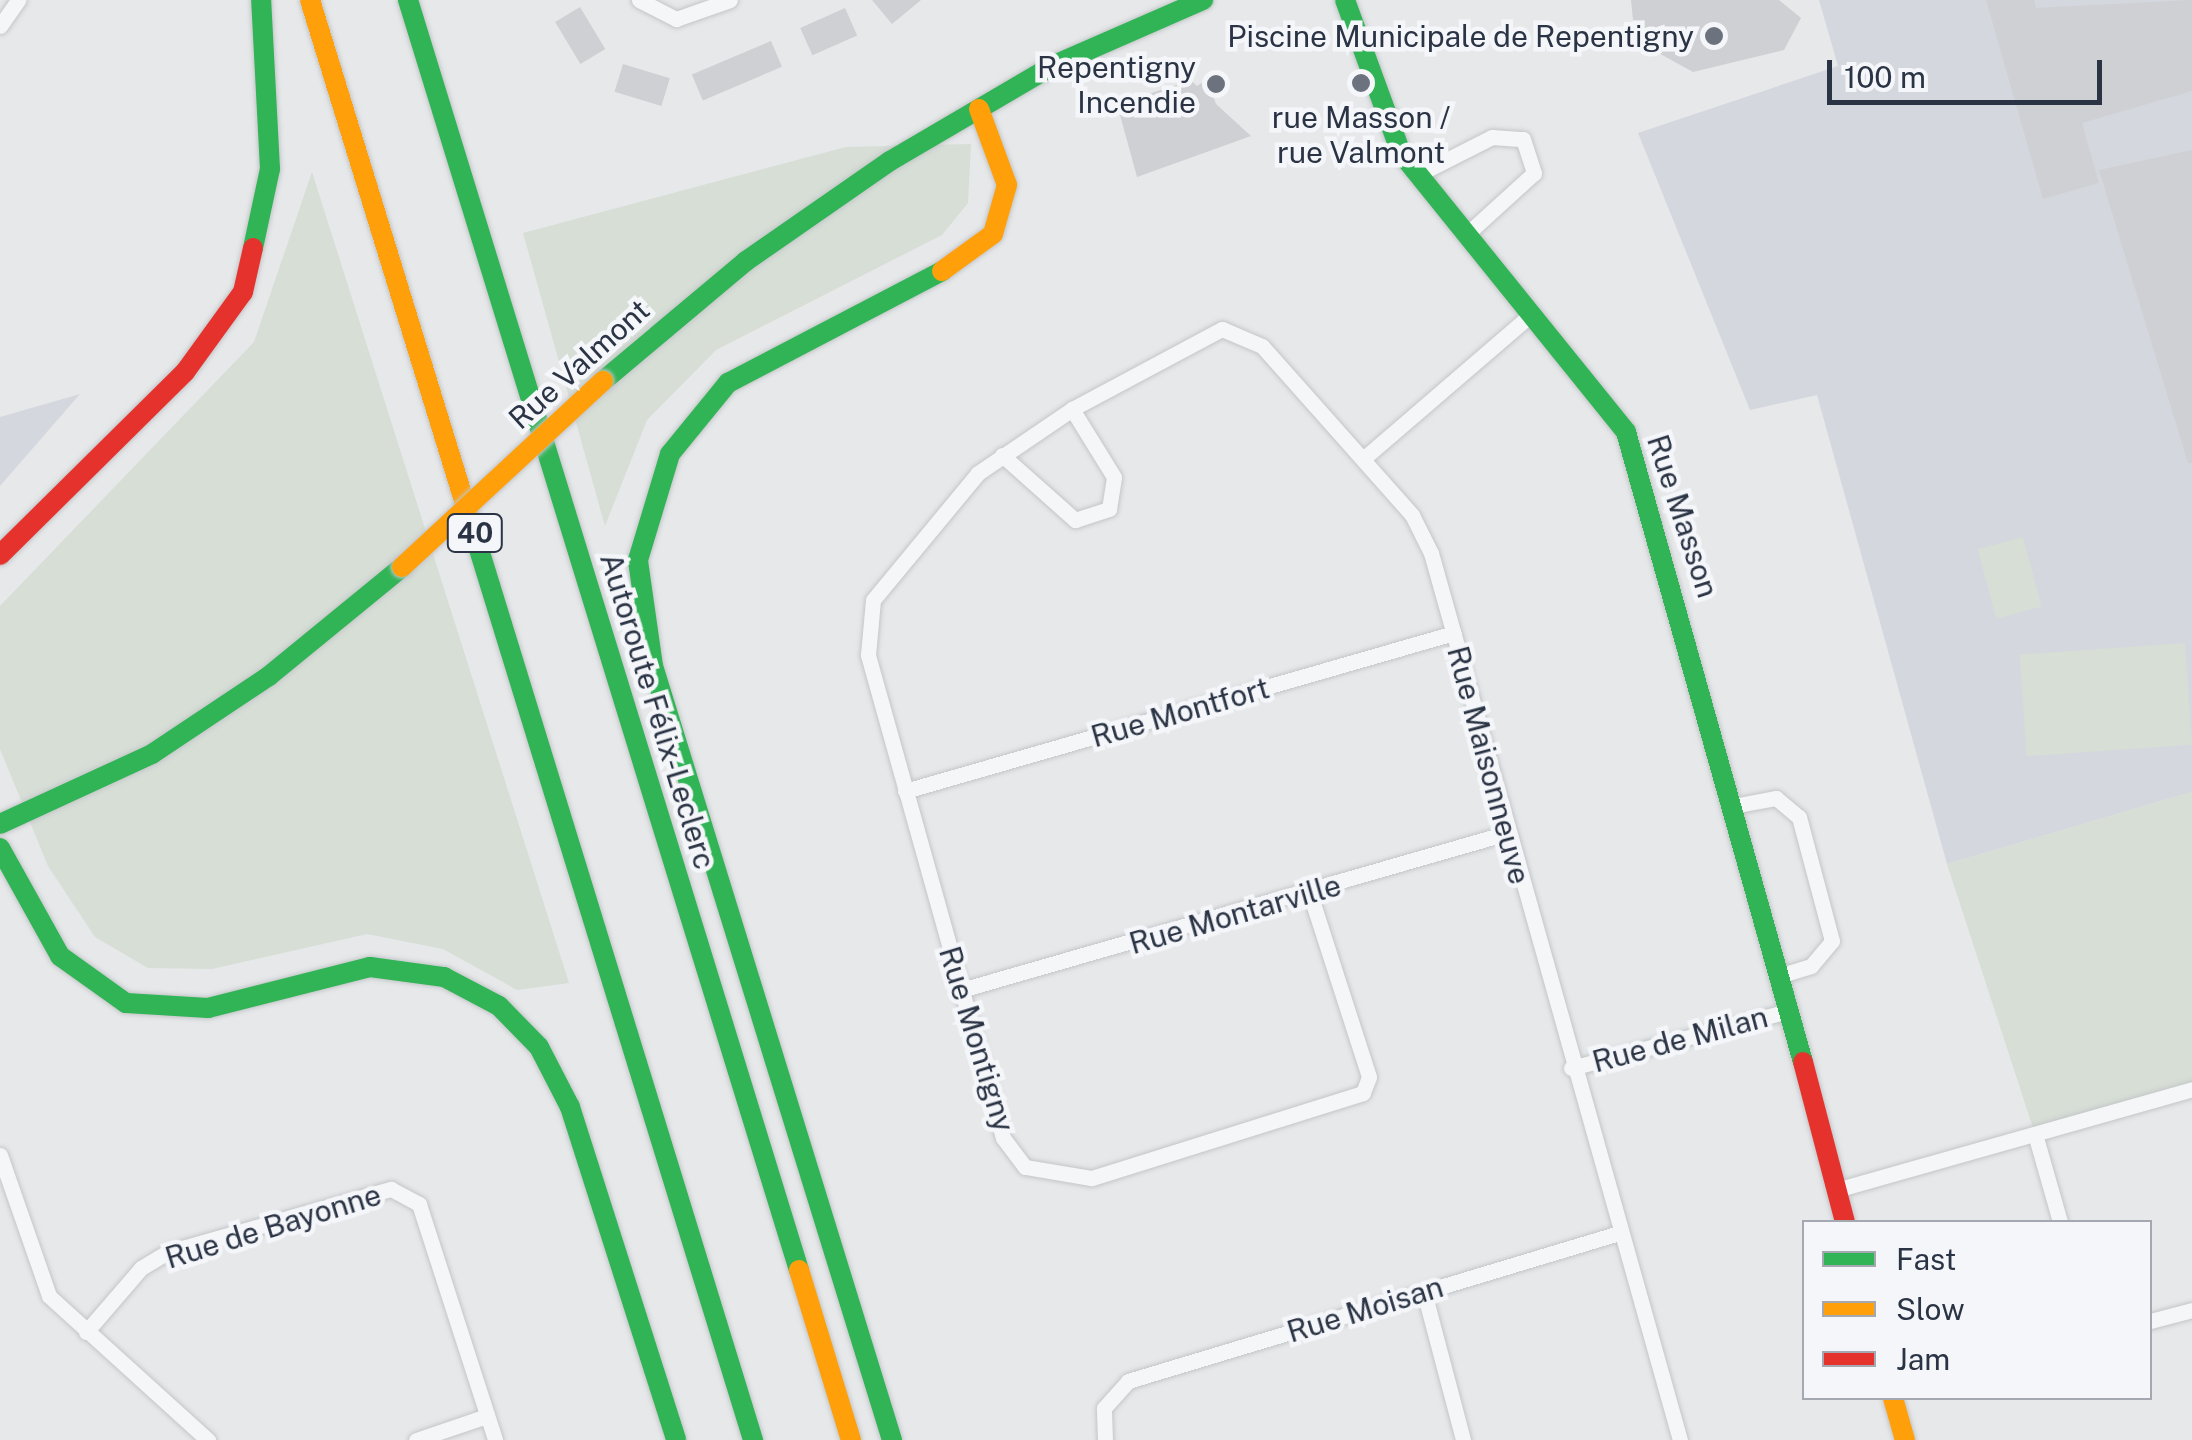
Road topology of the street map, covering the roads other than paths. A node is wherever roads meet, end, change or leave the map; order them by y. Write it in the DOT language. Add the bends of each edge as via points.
graph roads {
  1 [pos="18,0"];
  2 [pos="261,0"];
  3 [pos="310,0"];
  4 [pos="408,0"];
  5 [pos="639,0"];
  6 [pos="730,0"];
  7 [pos="1203,0"];
  8 [pos="1345,0"];
  9 [pos="0,26"];
  10 [pos="979,109"];
  11 [pos="1417,175"];
  12 [pos="1468,232"];
  13 [pos="1533,313"];
  14 [pos="1072,409"];
  15 [pos="1002,455"];
  16 [pos="1363,459"];
  17 [pos="0,554"];
  18 [pos="1454,633"];
  19 [pos="868,655"];
  20 [pos="905,791"];
  21 [pos="1734,806"];
  22 [pos="26,819"];
  23 [pos="0,824"];
  24 [pos="1507,833"];
  25 [pos="0,849"];
  26 [pos="1310,894"];
  27 [pos="0,898"];
  28 [pos="31,910"];
  29 [pos="1781,974"];
  30 [pos="962,990"];
  31 [pos="1788,1011"];
  32 [pos="1571,1068"];
  33 [pos="2192,1089"];
  34 [pos="2036,1134"];
  35 [pos="0,1154"];
  36 [pos="1836,1190"];
  37 [pos="1844,1220"];
  38 [pos="2059,1220"];
  39 [pos="1619,1233"];
  40 [pos="1424,1292"];
  41 [pos="2192,1310"];
  42 [pos="2152,1320"];
  43 [pos="86,1332"];
  44 [pos="1894,1400"];
  45 [pos="487,1416"];
  46 [pos="750,1433"];
  47 [pos="208,1440"];
  48 [pos="416,1440"];
  49 [pos="495,1440"];
  50 [pos="676,1440"];
  51 [pos="851,1440"];
  52 [pos="892,1440"];
  53 [pos="1105,1440"];
  54 [pos="1462,1440"];
  55 [pos="1680,1440"];
  56 [pos="1905,1440"];
  1 -- 9 [label="street"];
  2 -- 17 [label="main road" via="271,158 243,292 185,372"];
  3 -- 46 [label="main road, 40"];
  4 -- 51 [label="main road, Autoroute Félix-Leclerc"];
  5 -- 6 [label="street" via="664,17"];
  7 -- 10 [label="main road, Rue Valmont" via="1092,46"];
  8 -- 11 [label="main road, Rue Masson" via="1390,133"];
  10 -- 22 [label="main road, Rue Valmont, bridge" via="790,228 603,381 402,567 232,702"];
  10 -- 52 [label="main road" via="1007,184 993,234 960,262 728,383 670,454 638,560 653,666"];
  11 -- 12 [label="main road, Rue Masson"];
  11 -- 12 [label="street" via="1492,136 1523,139 1534,173"];
  12 -- 13 [label="main road, Rue Masson"];
  13 -- 16 [label="street"];
  13 -- 21 [label="main road, Rue Masson" via="1626,432"];
  14 -- 15 [label="street, Rue Maisonneuve"];
  14 -- 15 [label="street" via="1114,478 1109,509 1075,520"];
  14 -- 16 [label="street, Rue Maisonneuve" via="1200,338 1238,332"];
  15 -- 19 [label="street, Rue Maisonneuve" via="891,571 864,623"];
  16 -- 18 [label="street, Rue Maisonneuve" via="1422,534"];
  18 -- 20 [label="street, Rue Montfort"];
  18 -- 24 [label="street, Rue Maisonneuve"];
  19 -- 20 [label="street, Rue Montigny"];
  20 -- 30 [label="street, Rue Montigny"];
  21 -- 29 [label="main road, Rue Masson"];
  21 -- 29 [label="street" via="1776,798 1799,817 1832,942 1811,966"];
  22 -- 23 [label="main road, Rue Valmont"];
  22 -- 25 [label="main road, Rue Valmont"];
  24 -- 26 [label="street, Rue Montarville"];
  24 -- 32 [label="street, Rue Maisonneuve"];
  25 -- 28 [label="main road"];
  26 -- 30 [label="street, Rue Montarville"];
  26 -- 30 [label="street, Rue Montigny" via="1369,1077 1363,1093 1091,1178 1025,1167 1003,1138"];
  27 -- 28 [label="main road"];
  28 -- 50 [label="main road" via="80,978 138,1007 208,1008 370,967 427,972 499,1006 549,1061 570,1107"];
  29 -- 31 [label="main road, Rue Masson"];
  31 -- 32 [label="street, Rue de Milan"];
  31 -- 36 [label="main road, Rue Masson"];
  32 -- 39 [label="street, Rue Maisonneuve"];
  33 -- 34 [label="street"];
  34 -- 36 [label="street"];
  34 -- 38 [label="street"];
  35 -- 43 [label="street" via="49,1296"];
  36 -- 37 [label="main road, Rue Masson"];
  39 -- 40 [label="street, Rue Moisan"];
  39 -- 55 [label="street, Rue Maisonneuve"];
  40 -- 53 [label="street, Rue Moisan" via="1113,1392"];
  40 -- 54 [label="street"];
  41 -- 42 [label="street"];
  43 -- 45 [label="street, Rue de Bayonne" via="141,1268 168,1252 391,1189 419,1204"];
  43 -- 47 [label="street"];
  44 -- 56 [label="main road"];
  45 -- 48 [label="street"];
  45 -- 49 [label="street, Rue de Bayonne"];
}
